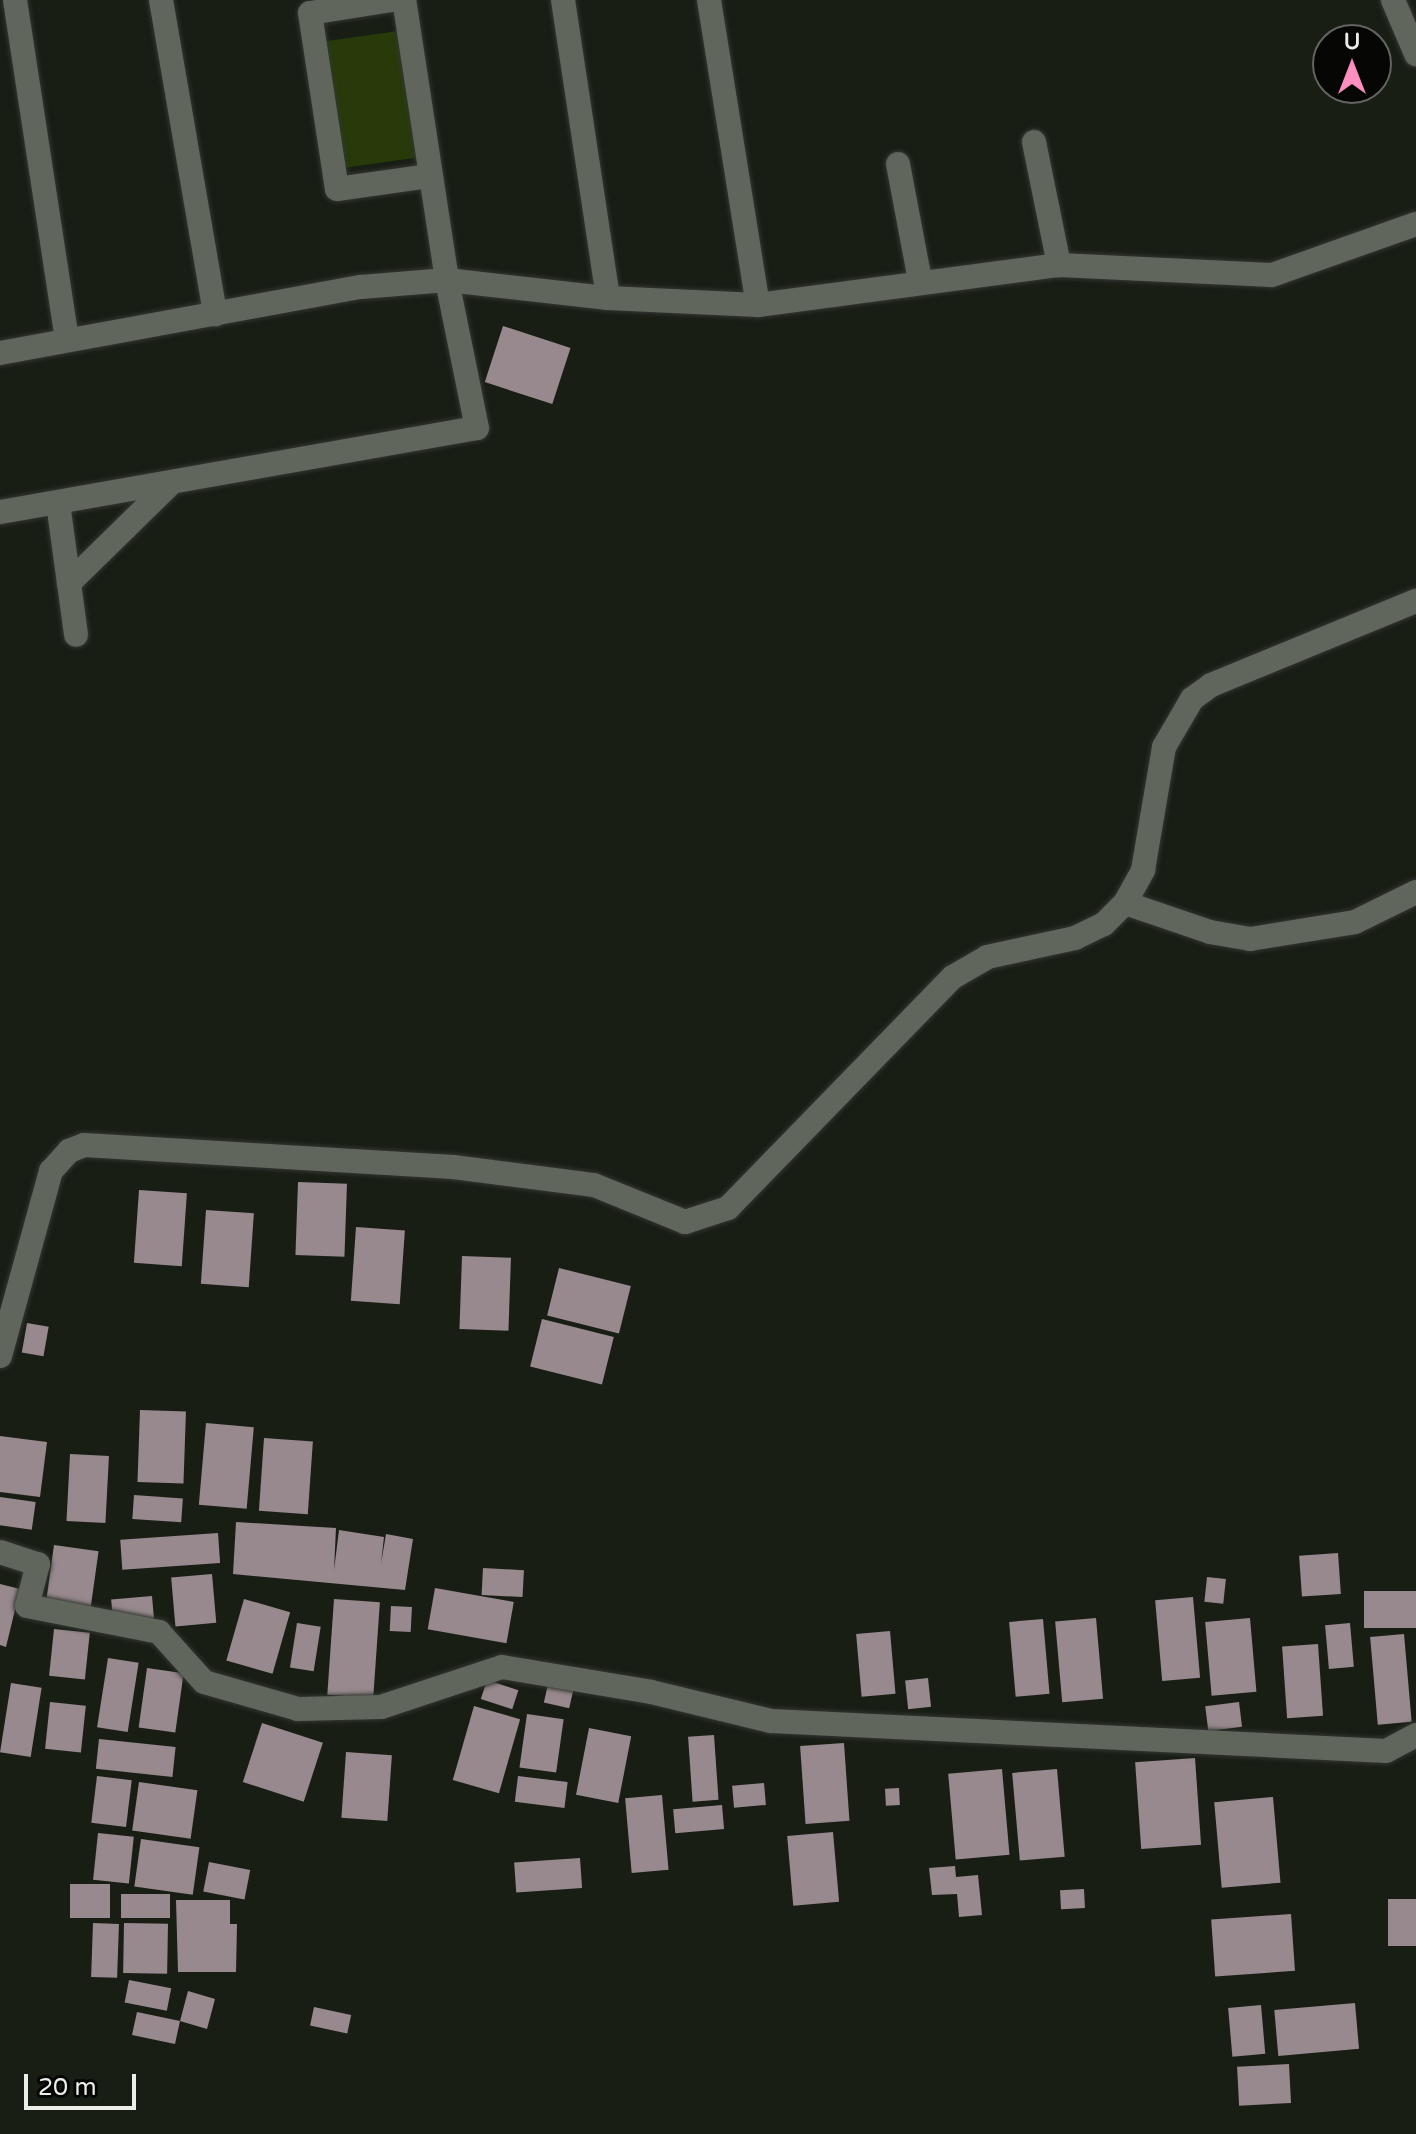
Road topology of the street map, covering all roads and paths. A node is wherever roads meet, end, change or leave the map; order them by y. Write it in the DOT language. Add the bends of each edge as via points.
graph roads {
  1 [pos="15,0"];
  2 [pos="161,0"];
  3 [pos="392,0"];
  4 [pos="404,0"];
  5 [pos="563,0"];
  6 [pos="709,0"];
  7 [pos="1393,0"];
  8 [pos="1416,54"];
  9 [pos="1034,142"];
  10 [pos="898,164"];
  11 [pos="430,176"];
  12 [pos="1416,224"];
  13 [pos="1059,265"];
  14 [pos="447,280"];
  15 [pos="920,280"];
  16 [pos="608,298"];
  17 [pos="758,305"];
  18 [pos="215,314"];
  19 [pos="67,340"];
  20 [pos="0,353"];
  21 [pos="168,486"];
  22 [pos="58,503"];
  23 [pos="0,512"];
  24 [pos="69,583"];
  25 [pos="1416,601"];
  26 [pos="76,635"];
  27 [pos="1416,892"];
  28 [pos="1125,903"];
  29 [pos="0,1356"];
  30 [pos="0,1552"];
  31 [pos="1416,1735"];
  1 -- 19 [label="street"];
  2 -- 18 [label="street"];
  3 -- 11 [label="street" via="310,13 337,189"];
  4 -- 11 [label="street"];
  5 -- 16 [label="street"];
  6 -- 17 [label="street"];
  7 -- 8 [label="street"];
  9 -- 13 [label="street"];
  10 -- 15 [label="street"];
  11 -- 14 [label="street"];
  12 -- 13 [label="street" via="1272,275"];
  13 -- 15 [label="street"];
  14 -- 16 [label="street"];
  14 -- 18 [label="street" via="361,287"];
  14 -- 21 [label="street" via="477,428"];
  15 -- 17 [label="street"];
  16 -- 17 [label="street"];
  18 -- 19 [label="street"];
  19 -- 20 [label="street"];
  21 -- 22 [label="street"];
  21 -- 24 [label="street"];
  22 -- 23 [label="street"];
  22 -- 24 [label="street"];
  24 -- 26 [label="street"];
  25 -- 28 [label="street" via="1211,685 1192,699 1164,747 1143,870"];
  27 -- 28 [label="street" via="1355,922 1250,939 1210,932"];
  28 -- 29 [label="street" via="1104,924 1075,938 987,957 953,977 728,1208 706,1218 685,1222 594,1185 453,1167 84,1145 69,1151 51,1171"];
  30 -- 31 [label="street" via="38,1564 27,1606 159,1632 204,1682 298,1709 381,1707 502,1667 651,1692 771,1721 1386,1751"];
}
